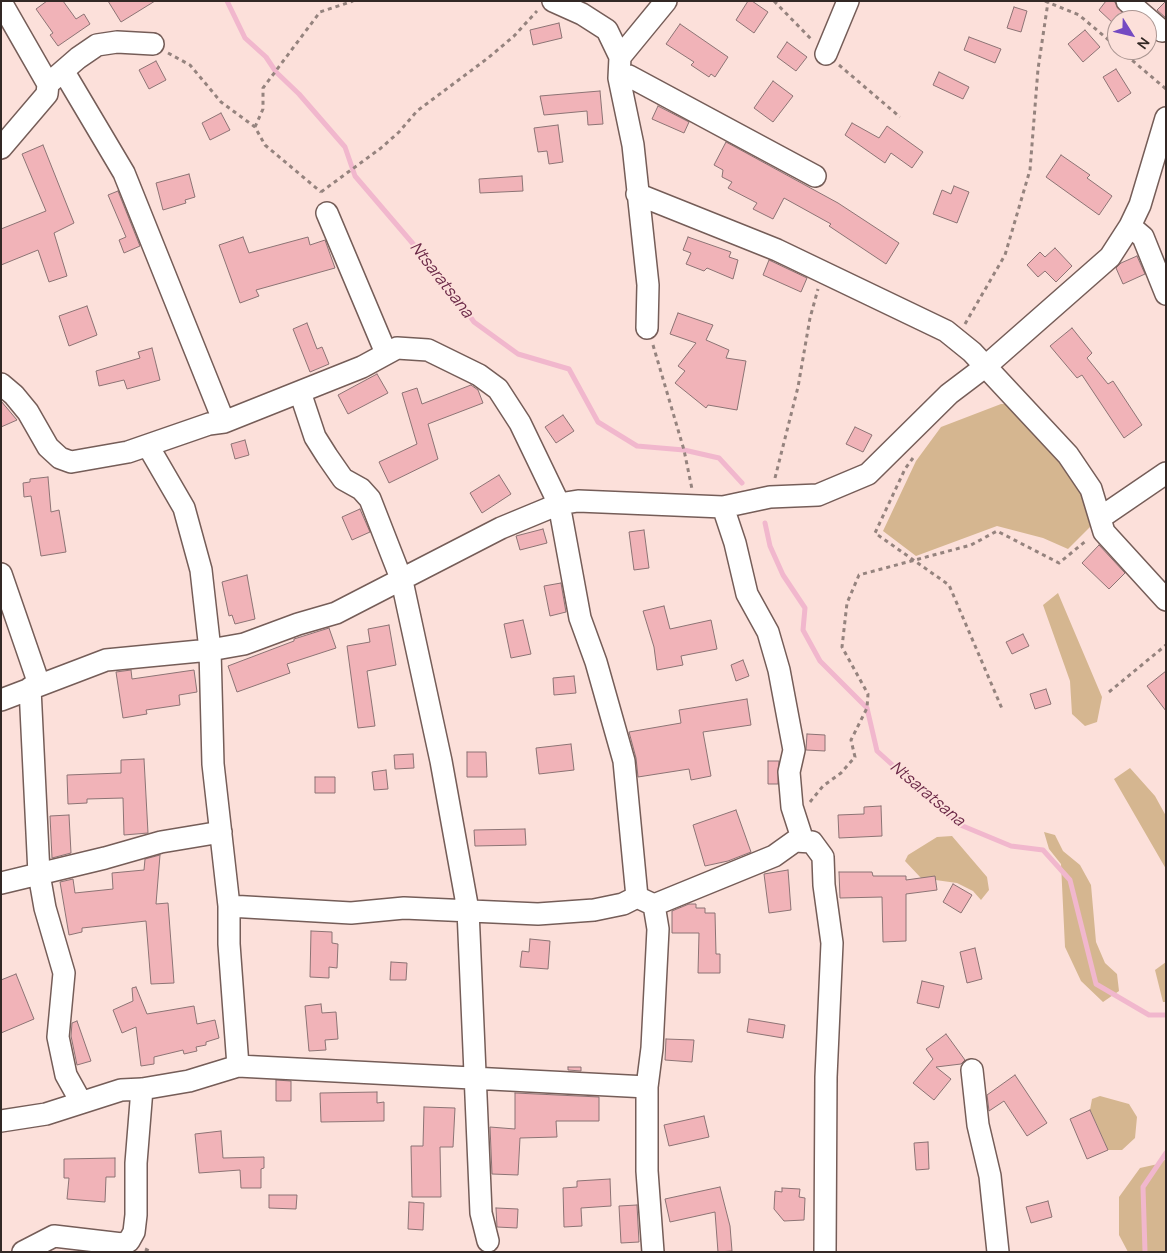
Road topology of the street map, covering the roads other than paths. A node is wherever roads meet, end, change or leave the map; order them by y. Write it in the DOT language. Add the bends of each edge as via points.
graph roads {
  1 [pos="666,1"];
  2 [pos="848,1"];
  3 [pos="1,2"];
  4 [pos="1136,4"];
  5 [pos="546,5"];
  6 [pos="1162,31"];
  7 [pos="153,44"];
  8 [pos="826,54"];
  9 [pos="619,68"];
  10 [pos="56,78"];
  11 [pos="1166,118"];
  12 [pos="1,148"];
  13 [pos="815,176"];
  14 [pos="637,194"];
  15 [pos="327,213"];
  16 [pos="1130,226"];
  17 [pos="1166,294"];
  18 [pos="647,328"];
  19 [pos="386,353"];
  20 [pos="986,366"];
  21 [pos="1,384"];
  22 [pos="300,392"];
  23 [pos="224,422"];
  24 [pos="148,446"];
  25 [pos="1166,473"];
  26 [pos="559,504"];
  27 [pos="723,507"];
  28 [pos="1101,522"];
  29 [pos="1,574"];
  30 [pos="402,581"];
  31 [pos="1166,600"];
  32 [pos="210,650"];
  33 [pos="34,686"];
  34 [pos="1,700"];
  35 [pos="222,832"];
  36 [pos="803,841"];
  37 [pos="39,874"];
  38 [pos="1,883"];
  39 [pos="645,901"];
  40 [pos="229,906"];
  41 [pos="468,910"];
  42 [pos="238,1066"];
  43 [pos="972,1070"];
  44 [pos="475,1080"];
  45 [pos="647,1087"];
  46 [pos="142,1089"];
  47 [pos="81,1102"];
  48 [pos="1,1121"];
  49 [pos="488,1241"];
  50 [pos="23,1252"];
  51 [pos="652,1252"];
  52 [pos="825,1252"];
  53 [pos="998,1252"];
  1 -- 9 [label="street"];
  2 -- 8 [label="street"];
  3 -- 10 [label="street"];
  4 -- 6 [label="street"];
  5 -- 9 [label="street" via="582,14 607,30"];
  7 -- 10 [label="street" via="117,42 97,46"];
  9 -- 13 [label="street"];
  9 -- 14 [label="street" via="633,145"];
  10 -- 12 [label="street" via="47,94"];
  10 -- 23 [label="street" via="124,173"];
  11 -- 16 [label="street" via="1140,206"];
  14 -- 18 [label="street" via="648,285"];
  14 -- 20 [label="street" via="777,250 924,318"];
  15 -- 19 [label="street"];
  16 -- 17 [label="street" via="1143,237"];
  16 -- 20 [label="street" via="1110,257"];
  19 -- 22 [label="street" via="362,367"];
  19 -- 26 [label="street" via="397,348 428,350 479,375 498,389 520,423"];
  20 -- 27 [label="street" via="949,394 868,474 818,494 770,497"];
  20 -- 28 [label="street" via="1068,455 1091,489"];
  21 -- 24 [label="street" via="19,400 48,447 60,458 71,462"];
  22 -- 23 [label="street"];
  22 -- 30 [label="street" via="315,437 327,456 343,479 370,499"];
  23 -- 24 [label="street" via="209,424"];
  24 -- 32 [label="street" via="184,508 201,570"];
  25 -- 28 [label="street"];
  26 -- 27 [label="street" via="578,501"];
  26 -- 30 [label="street" via="501,528"];
  26 -- 39 [label="street" via="580,618 602,679 624,761"];
  27 -- 36 [label="street" via="747,594 768,632 779,670 794,750 789,772 795,816"];
  28 -- 31 [label="street" via="1104,532"];
  29 -- 33 [label="street"];
  30 -- 32 [label="street" via="336,613 244,644"];
  30 -- 41 [label="street" via="441,761"];
  32 -- 33 [label="street" via="106,660"];
  32 -- 35 [label="street" via="213,764"];
  33 -- 34 [label="street"];
  33 -- 37 [label="street"];
  35 -- 37 [label="street" via="161,842"];
  35 -- 40 [label="street"];
  36 -- 39 [label="street" via="796,841 754,865"];
  36 -- 52 [label="street" via="812,842 823,857 832,943 826,1077"];
  37 -- 38 [label="street"];
  37 -- 47 [label="street" via="64,973 58,1037 66,1075"];
  39 -- 41 [label="street" via="594,910 538,914"];
  39 -- 45 [label="street" via="658,929"];
  40 -- 41 [label="street" via="351,913 404,908"];
  40 -- 42 [label="street"];
  41 -- 44 [label="street"];
  42 -- 44 [label="street"];
  42 -- 46 [label="street"];
  43 -- 53 [label="street" via="978,1125 990,1176"];
  44 -- 45 [label="street"];
  44 -- 49 [label="street" via="481,1213"];
  45 -- 51 [label="street" via="647,1170"];
  46 -- 47 [label="street" via="121,1090"];
  46 -- 50 [label="street" via="136,1162 136,1215 129,1242 122,1244 54,1236"];
  47 -- 48 [label="street" via="46,1114"];
}
